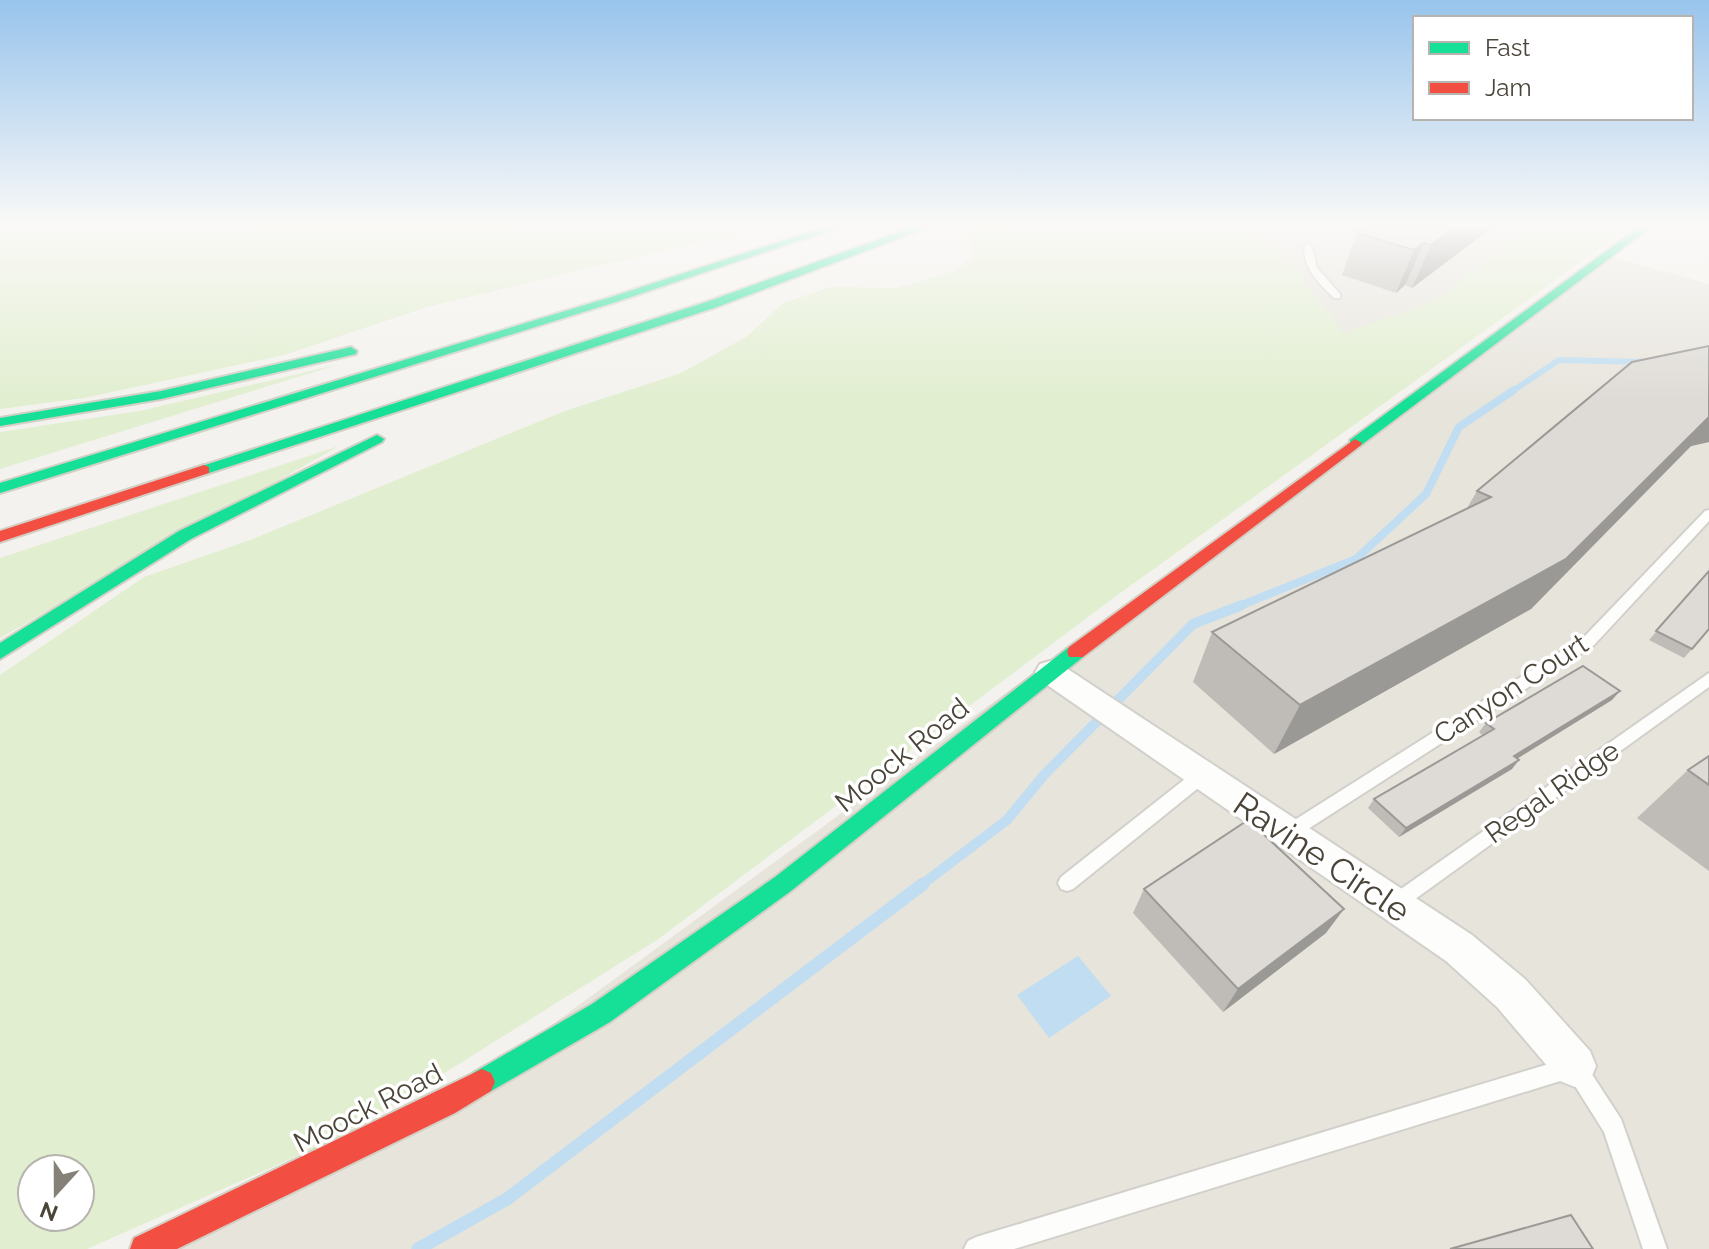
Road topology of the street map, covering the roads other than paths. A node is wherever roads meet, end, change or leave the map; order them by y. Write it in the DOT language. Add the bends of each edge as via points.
graph roads {
  1 [pos="606,285"];
  2 [pos="657,285"];
  3 [pos="764,285"];
  4 [pos="1326,285"];
  5 [pos="1567,285"];
  6 [pos="1337,296"];
  7 [pos="534,304"];
  8 [pos="713,304"];
  9 [pos="372,346"];
  10 [pos="455,408"];
  11 [pos="0,422"];
  12 [pos="401,429"];
  13 [pos="0,488"];
  14 [pos="1709,514"];
  15 [pos="0,537"];
  16 [pos="0,652"];
  17 [pos="1050,672"];
  18 [pos="1709,679"];
  19 [pos="1201,776"];
  20 [pos="1288,833"];
  21 [pos="1067,883"];
  22 [pos="1394,904"];
  23 [pos="1575,1066"];
  24 [pos="145,1249"];
  25 [pos="976,1249"];
  26 [pos="1655,1249"];
  1 -- 7 [label="main road"];
  2 -- 13 [label="main road"];
  3 -- 8 [label="main road"];
  4 -- 6 [label="lane"];
  5 -- 17 [label="main road, Moock Road"];
  8 -- 10 [label="main road" via="610,353"];
  8 -- 15 [label="main road"];
  9 -- 11 [label="main road" via="175,392"];
  12 -- 16 [label="main road" via="185,535"];
  14 -- 20 [label="lane, Canyon Court" via="1589,641"];
  17 -- 19 [label="street, Ravine Circle"];
  17 -- 24 [label="main road, Moock Road" via="795,875 601,1013 445,1103"];
  18 -- 22 [label="lane, Regal Ridge"];
  19 -- 20 [label="street, Ravine Circle"];
  19 -- 21 [label="lane"];
  20 -- 22 [label="street, Ravine Circle"];
  22 -- 23 [label="street, Ravine Circle" via="1459,948 1511,993"];
  23 -- 25 [label="lane"];
  23 -- 26 [label="lane, Ravine Circle" via="1613,1127"];
}
